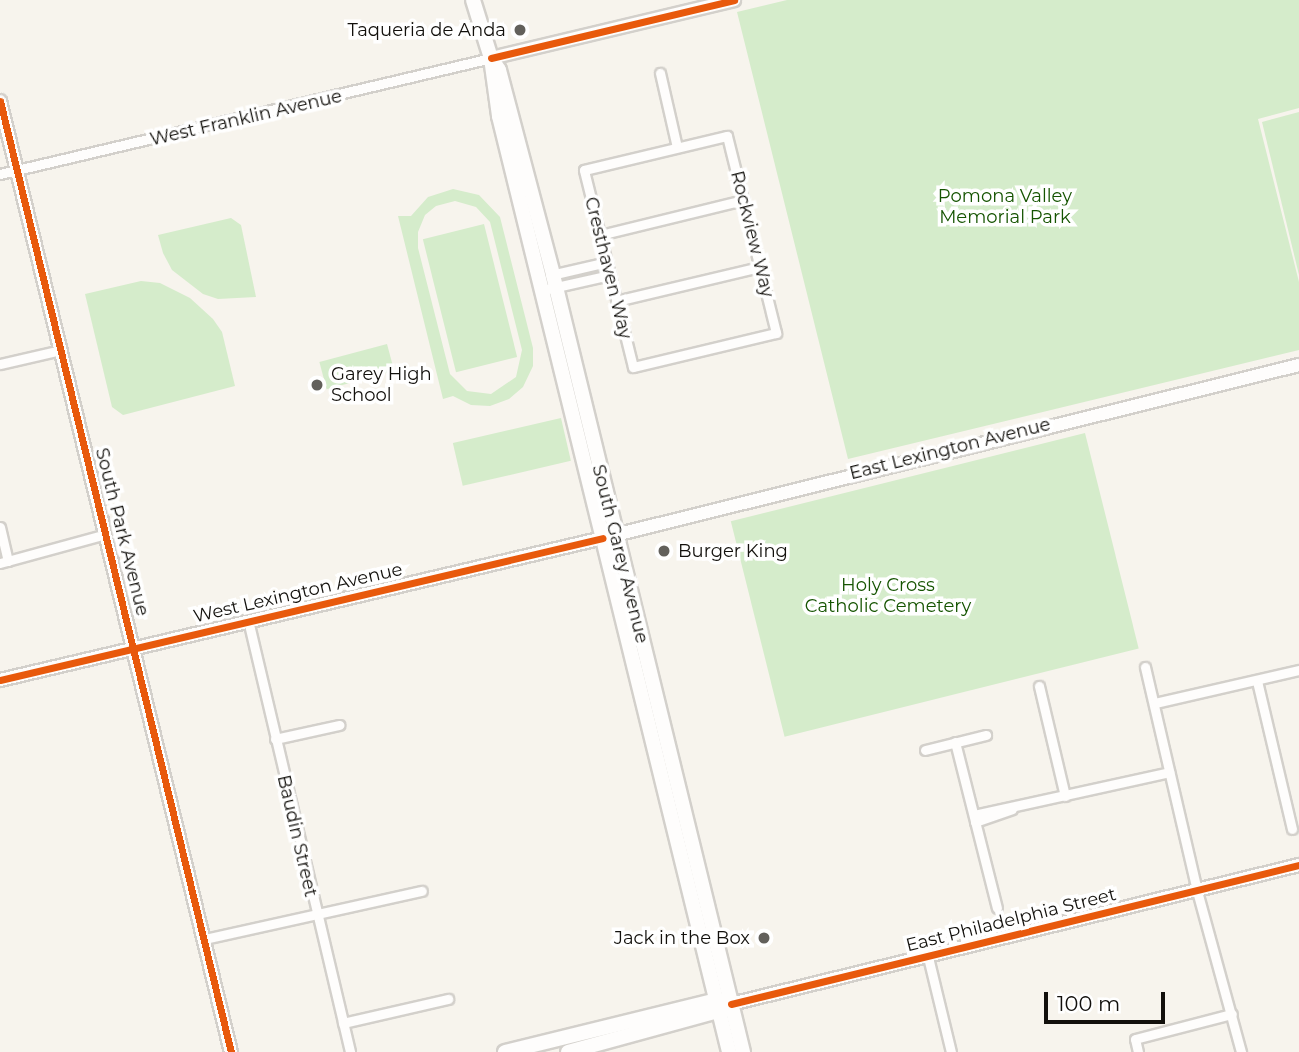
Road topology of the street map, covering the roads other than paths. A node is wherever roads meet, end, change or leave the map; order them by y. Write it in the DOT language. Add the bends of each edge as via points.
graph roads {
  1 [pos="734,0"];
  2 [pos="478,2"];
  3 [pos="491,58"];
  4 [pos="660,73"];
  5 [pos="0,102"];
  6 [pos="677,147"];
  7 [pos="17,172"];
  8 [pos="0,174"];
  9 [pos="744,200"];
  10 [pos="600,235"];
  11 [pos="607,262"];
  12 [pos="760,267"];
  13 [pos="610,275"];
  14 [pos="548,282"];
  15 [pos="616,301"];
  16 [pos="61,350"];
  17 [pos="0,364"];
  18 [pos="1299,365"];
  19 [pos="633,367"];
  20 [pos="0,527"];
  21 [pos="106,534"];
  22 [pos="609,536"];
  23 [pos="4,562"];
  24 [pos="248,620"];
  25 [pos="135,647"];
  26 [pos="1145,667"];
  27 [pos="1299,670"];
  28 [pos="0,680"];
  29 [pos="1257,681"];
  30 [pos="1039,686"];
  31 [pos="1154,703"];
  32 [pos="338,724"];
  33 [pos="986,734"];
  34 [pos="275,738"];
  35 [pos="955,743"];
  36 [pos="925,750"];
  37 [pos="1169,772"];
  38 [pos="1065,796"];
  39 [pos="975,819"];
  40 [pos="1292,829"];
  41 [pos="1299,865"];
  42 [pos="422,891"];
  43 [pos="1197,891"];
  44 [pos="997,908"];
  45 [pos="316,916"];
  46 [pos="205,939"];
  47 [pos="928,957"];
  48 [pos="448,999"];
  49 [pos="722,1006"];
  50 [pos="1232,1014"];
  51 [pos="343,1023"];
  52 [pos="596,1030"];
  53 [pos="604,1047"];
  54 [pos="587,1050"];
  55 [pos="231,1052"];
  56 [pos="350,1052"];
  57 [pos="505,1052"];
  58 [pos="562,1052"];
  59 [pos="568,1052"];
  60 [pos="729,1052"];
  61 [pos="743,1052"];
  62 [pos="951,1052"];
  63 [pos="1138,1052"];
  64 [pos="1241,1052"];
  1 -- 3 [label="street"];
  2 -- 3 [label="main road, South Garey Avenue"];
  3 -- 7 [label="street, West Franklin Avenue"];
  3 -- 14 [label="main road, South Garey Avenue" via="499,116"];
  4 -- 6 [label="street"];
  5 -- 7 [label="street, South Park Avenue"];
  6 -- 9 [label="street, Rockview Way" via="727,136"];
  6 -- 10 [label="street, Cresthaven Way" via="584,170"];
  7 -- 8 [label="street, West Franklin Avenue"];
  7 -- 16 [label="street, South Park Avenue"];
  9 -- 10 [label="street"];
  9 -- 12 [label="street, Rockview Way"];
  10 -- 11 [label="street, Cresthaven Way"];
  11 -- 13 [label="street, Cresthaven Way"];
  11 -- 14 [label="street"];
  12 -- 15 [label="street"];
  12 -- 19 [label="street, Rockview Way" via="776,332"];
  13 -- 14 [label="street"];
  13 -- 15 [label="street, Cresthaven Way"];
  14 -- 22 [label="main road, South Garey Avenue"];
  15 -- 19 [label="street, Cresthaven Way"];
  16 -- 17 [label="street"];
  16 -- 21 [label="street, South Park Avenue"];
  18 -- 22 [label="street, East Lexington Avenue"];
  20 -- 23 [label="street"];
  21 -- 23 [label="street"];
  21 -- 25 [label="street, South Park Avenue"];
  22 -- 24 [label="street, West Lexington Avenue"];
  22 -- 49 [label="main road, South Garey Avenue"];
  24 -- 25 [label="street, West Lexington Avenue"];
  24 -- 34 [label="street, Baudin Street"];
  25 -- 28 [label="street, West Lexington Avenue"];
  25 -- 46 [label="street, South Park Avenue"];
  26 -- 31 [label="street"];
  27 -- 29 [label="street"];
  29 -- 31 [label="street"];
  29 -- 40 [label="street"];
  30 -- 38 [label="street"];
  31 -- 37 [label="street"];
  32 -- 34 [label="street"];
  33 -- 35 [label="street"];
  34 -- 45 [label="street, Baudin Street"];
  35 -- 36 [label="street"];
  35 -- 39 [label="street"];
  37 -- 38 [label="street"];
  37 -- 43 [label="street"];
  38 -- 39 [label="street"];
  39 -- 44 [label="street"];
  41 -- 43 [label="street, East Philadelphia Street"];
  42 -- 45 [label="street"];
  43 -- 47 [label="street, East Philadelphia Street"];
  43 -- 50 [label="street"];
  45 -- 46 [label="street"];
  45 -- 51 [label="street, Baudin Street"];
  46 -- 55 [label="street, South Park Avenue"];
  47 -- 49 [label="street, East Philadelphia Street"];
  47 -- 62 [label="street"];
  48 -- 51 [label="street"];
  49 -- 52 [label="main road"];
  49 -- 53 [label="main road"];
  49 -- 60 [label="main road, South Garey Avenue"];
  49 -- 61 [label="main road, South Garey Avenue"];
  50 -- 63 [label="street" via="1135,1039"];
  50 -- 64 [label="street"];
  51 -- 56 [label="street, Baudin Street"];
  52 -- 57 [label="main road"];
  52 -- 58 [label="main road" via="589,1040"];
  53 -- 54 [label="main road"];
  54 -- 59 [label="main road"];
}
